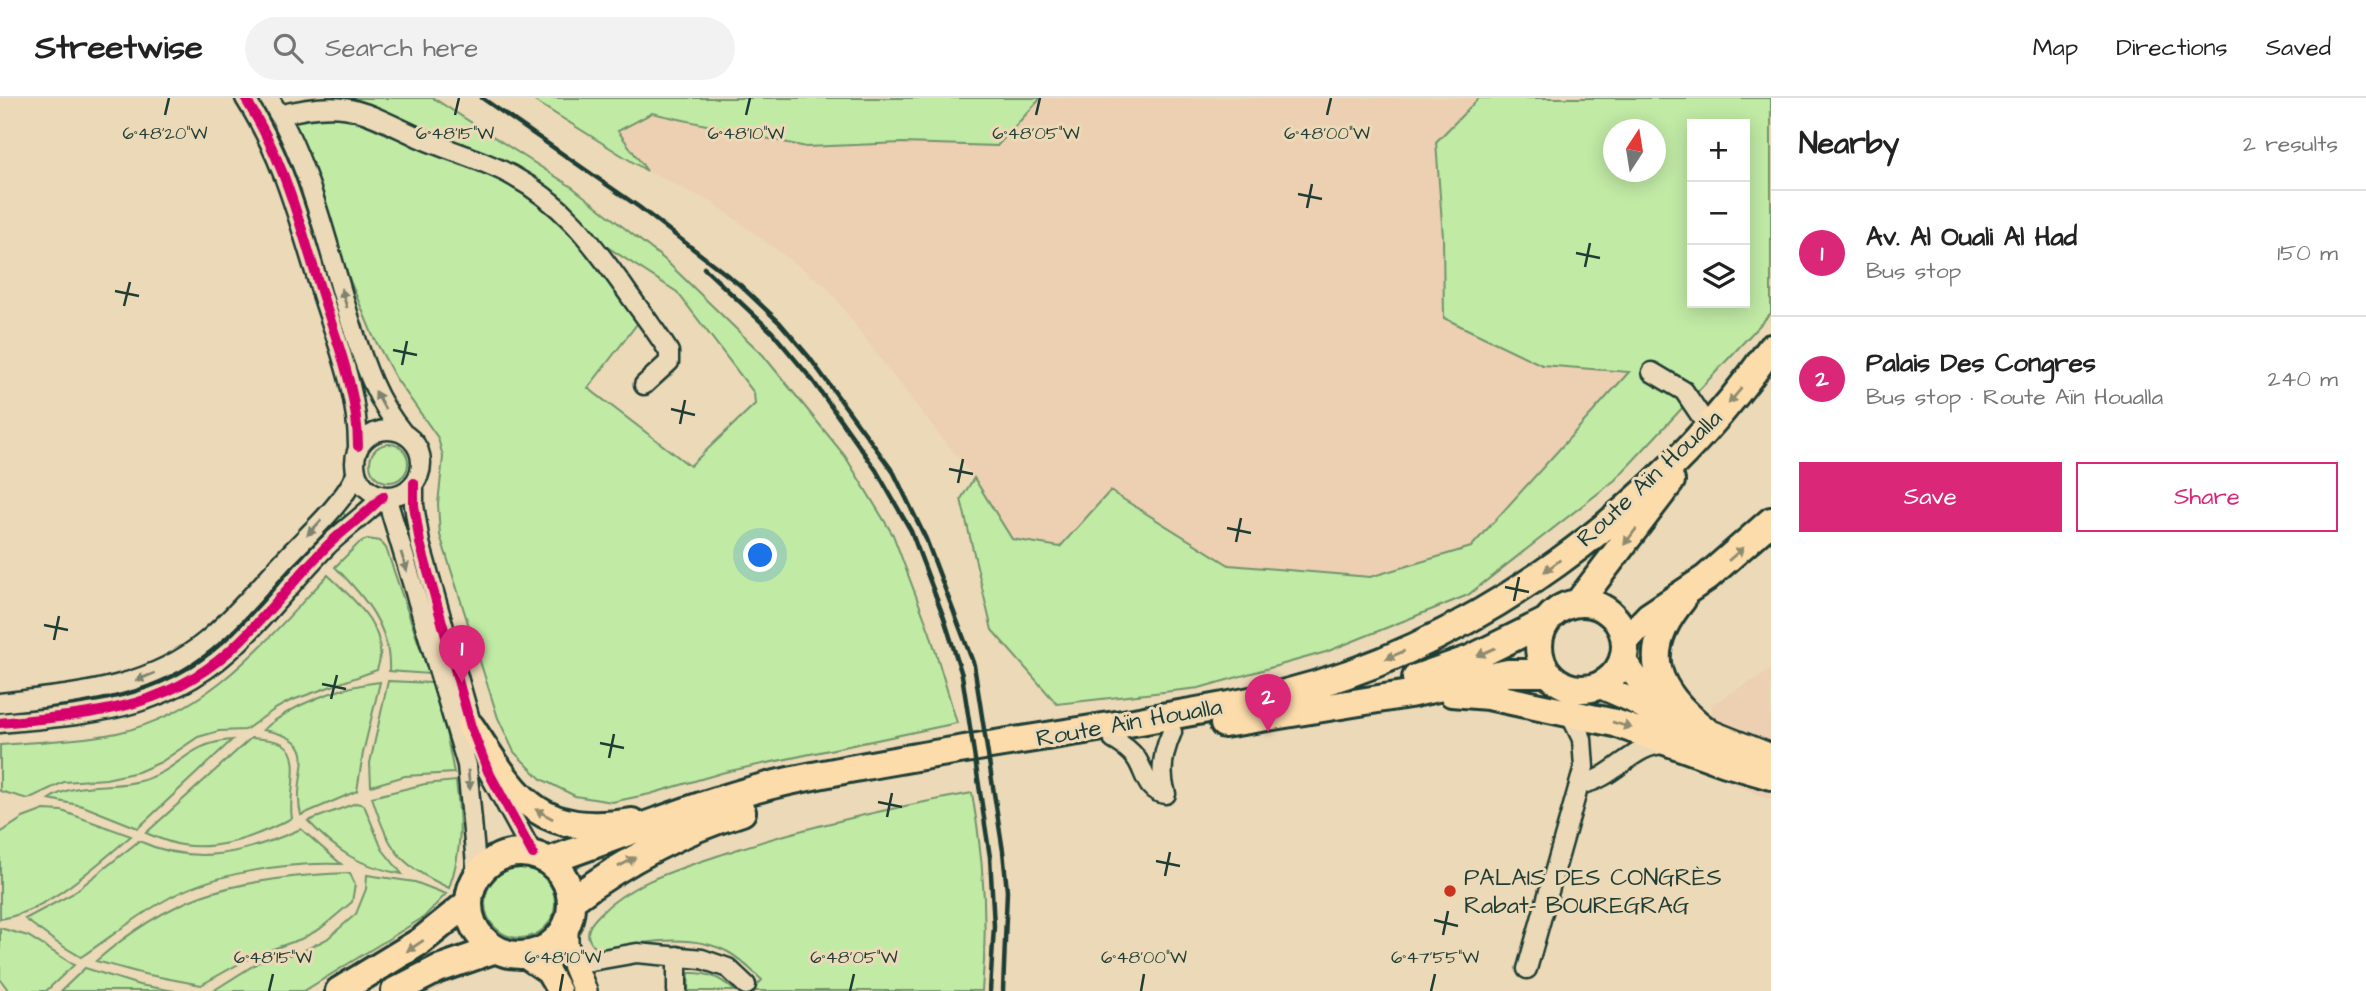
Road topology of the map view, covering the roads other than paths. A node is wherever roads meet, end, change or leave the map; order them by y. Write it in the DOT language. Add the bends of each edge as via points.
graph roads {
  1 [pos="245,98"];
  2 [pos="269,98"];
  3 [pos="279,115"];
  4 [pos="1771,348"];
  5 [pos="1652,372"];
  6 [pos="644,385"];
  7 [pos="402,433"];
  8 [pos="1703,435"];
  9 [pos="358,446"];
  10 [pos="356,475"];
  11 [pos="414,483"];
  12 [pos="384,496"];
  13 [pos="1771,521"];
  14 [pos="1694,587"];
  15 [pos="1578,603"];
  16 [pos="1546,621"];
  17 [pos="1624,650"];
  18 [pos="1548,673"];
  19 [pos="1599,686"];
  20 [pos="1409,694"];
  21 [pos="0,703"];
  22 [pos="1211,709"];
  23 [pos="1569,712"];
  24 [pos="0,723"];
  25 [pos="471,726"];
  26 [pos="1706,730"];
  27 [pos="1172,732"];
  28 [pos="1114,740"];
  29 [pos="1673,744"];
  30 [pos="1771,756"];
  31 [pos="1771,775"];
  32 [pos="1581,784"];
  33 [pos="682,814"];
  34 [pos="540,858"];
  35 [pos="477,876"];
  36 [pos="468,904"];
  37 [pos="569,913"];
  38 [pos="496,949"];
  39 [pos="523,955"];
  40 [pos="677,956"];
  41 [pos="575,964"];
  42 [pos="1527,969"];
  43 [pos="746,985"];
  44 [pos="339,991"];
  45 [pos="395,991"];
  46 [pos="559,991"];
  47 [pos="585,991"];
  48 [pos="677,991"];
  1 -- 9 [label="street" via="291,190 354,397"];
  2 -- 3 [label="street"];
  3 -- 6 [label="street" via="310,103 347,102 425,140 491,165 544,195 589,238 669,352 669,362"];
  7 -- 3 [label="street, one-way" via="370,380 312,193"];
  4 -- 8 [label="highway, Route Aïn Houalla, one-way"];
  5 -- 8 [label="street" via="1684,391"];
  7 -- 9 [label="street" via="376,432"];
  7 -- 11 [label="street" via="412,440 421,461"];
  8 -- 15 [label="highway, one-way"];
  8 -- 22 [label="highway, Route Aïn Houalla, one-way" via="1577,547 1477,615 1344,675"];
  9 -- 10 [label="street"];
  10 -- 12 [label="street" via="362,485"];
  10 -- 21 [label="street, one-way" via="339,502 226,623 181,659 101,690"];
  11 -- 12 [label="street" via="406,491"];
  11 -- 25 [label="street" via="420,543"];
  12 -- 24 [label="street" via="325,548 240,641 198,675 123,708"];
  12 -- 35 [label="street, one-way" via="467,765"];
  14 -- 13 [label="highway, one-way"];
  14 -- 17 [label="highway" via="1649,616"];
  14 -- 26 [label="highway" via="1662,628 1656,660 1668,691"];
  15 -- 16 [label="highway" via="1560,609"];
  15 -- 17 [label="highway" via="1597,606 1612,616"];
  16 -- 18 [label="highway" via="1538,647"];
  16 -- 22 [label="highway, one-way" via="1470,659 1394,684 1301,702"];
  17 -- 19 [label="highway" via="1614,675"];
  17 -- 26 [label="main road" via="1637,679 1653,696"];
  18 -- 19 [label="highway" via="1571,688"];
  18 -- 20 [label="highway, Route Aïn Houalla" via="1508,673"];
  19 -- 31 [label="main road"];
  20 -- 23 [label="highway" via="1478,695"];
  20 -- 27 [label="highway, Route Aïn Houalla"];
  22 -- 33 [label="highway, Route Aïn Houalla" via="789,781"];
  23 -- 29 [label="highway, one-way"];
  23 -- 32 [label="street" via="1585,753"];
  33 -- 25 [label="highway, one-way" via="616,824 554,820 517,795"];
  25 -- 34 [label="street" via="488,771"];
  26 -- 30 [label="main road"];
  27 -- 28 [label="highway, Route Aïn Houalla"];
  27 -- 28 [label="street" via="1164,753 1166,794 1151,789 1137,759"];
  37 -- 28 [label="highway, Route Aïn Houalla, one-way" via="609,872 681,835 753,809 932,768"];
  29 -- 31 [label="highway"];
  29 -- 32 [label="street" via="1642,749 1605,777"];
  32 -- 42 [label="street"];
  33 -- 34 [label="highway, Route Aïn Houalla"];
  34 -- 35 [label="highway" via="517,852 501,856"];
  34 -- 37 [label="highway" via="560,871 568,885"];
  35 -- 36 [label="highway"];
  36 -- 38 [label="highway" via="476,930"];
  36 -- 44 [label="highway, one-way" via="421,942"];
  37 -- 39 [label="highway" via="549,945"];
  37 -- 41 [label="main road" via="566,945"];
  38 -- 39 [label="highway"];
  38 -- 45 [label="highway" via="438,969"];
  39 -- 46 [label="main road" via="548,972"];
  40 -- 41 [label="street" via="628,954"];
  40 -- 43 [label="street" via="720,964"];
  40 -- 48 [label="street"];
  41 -- 47 [label="main road"];
}
